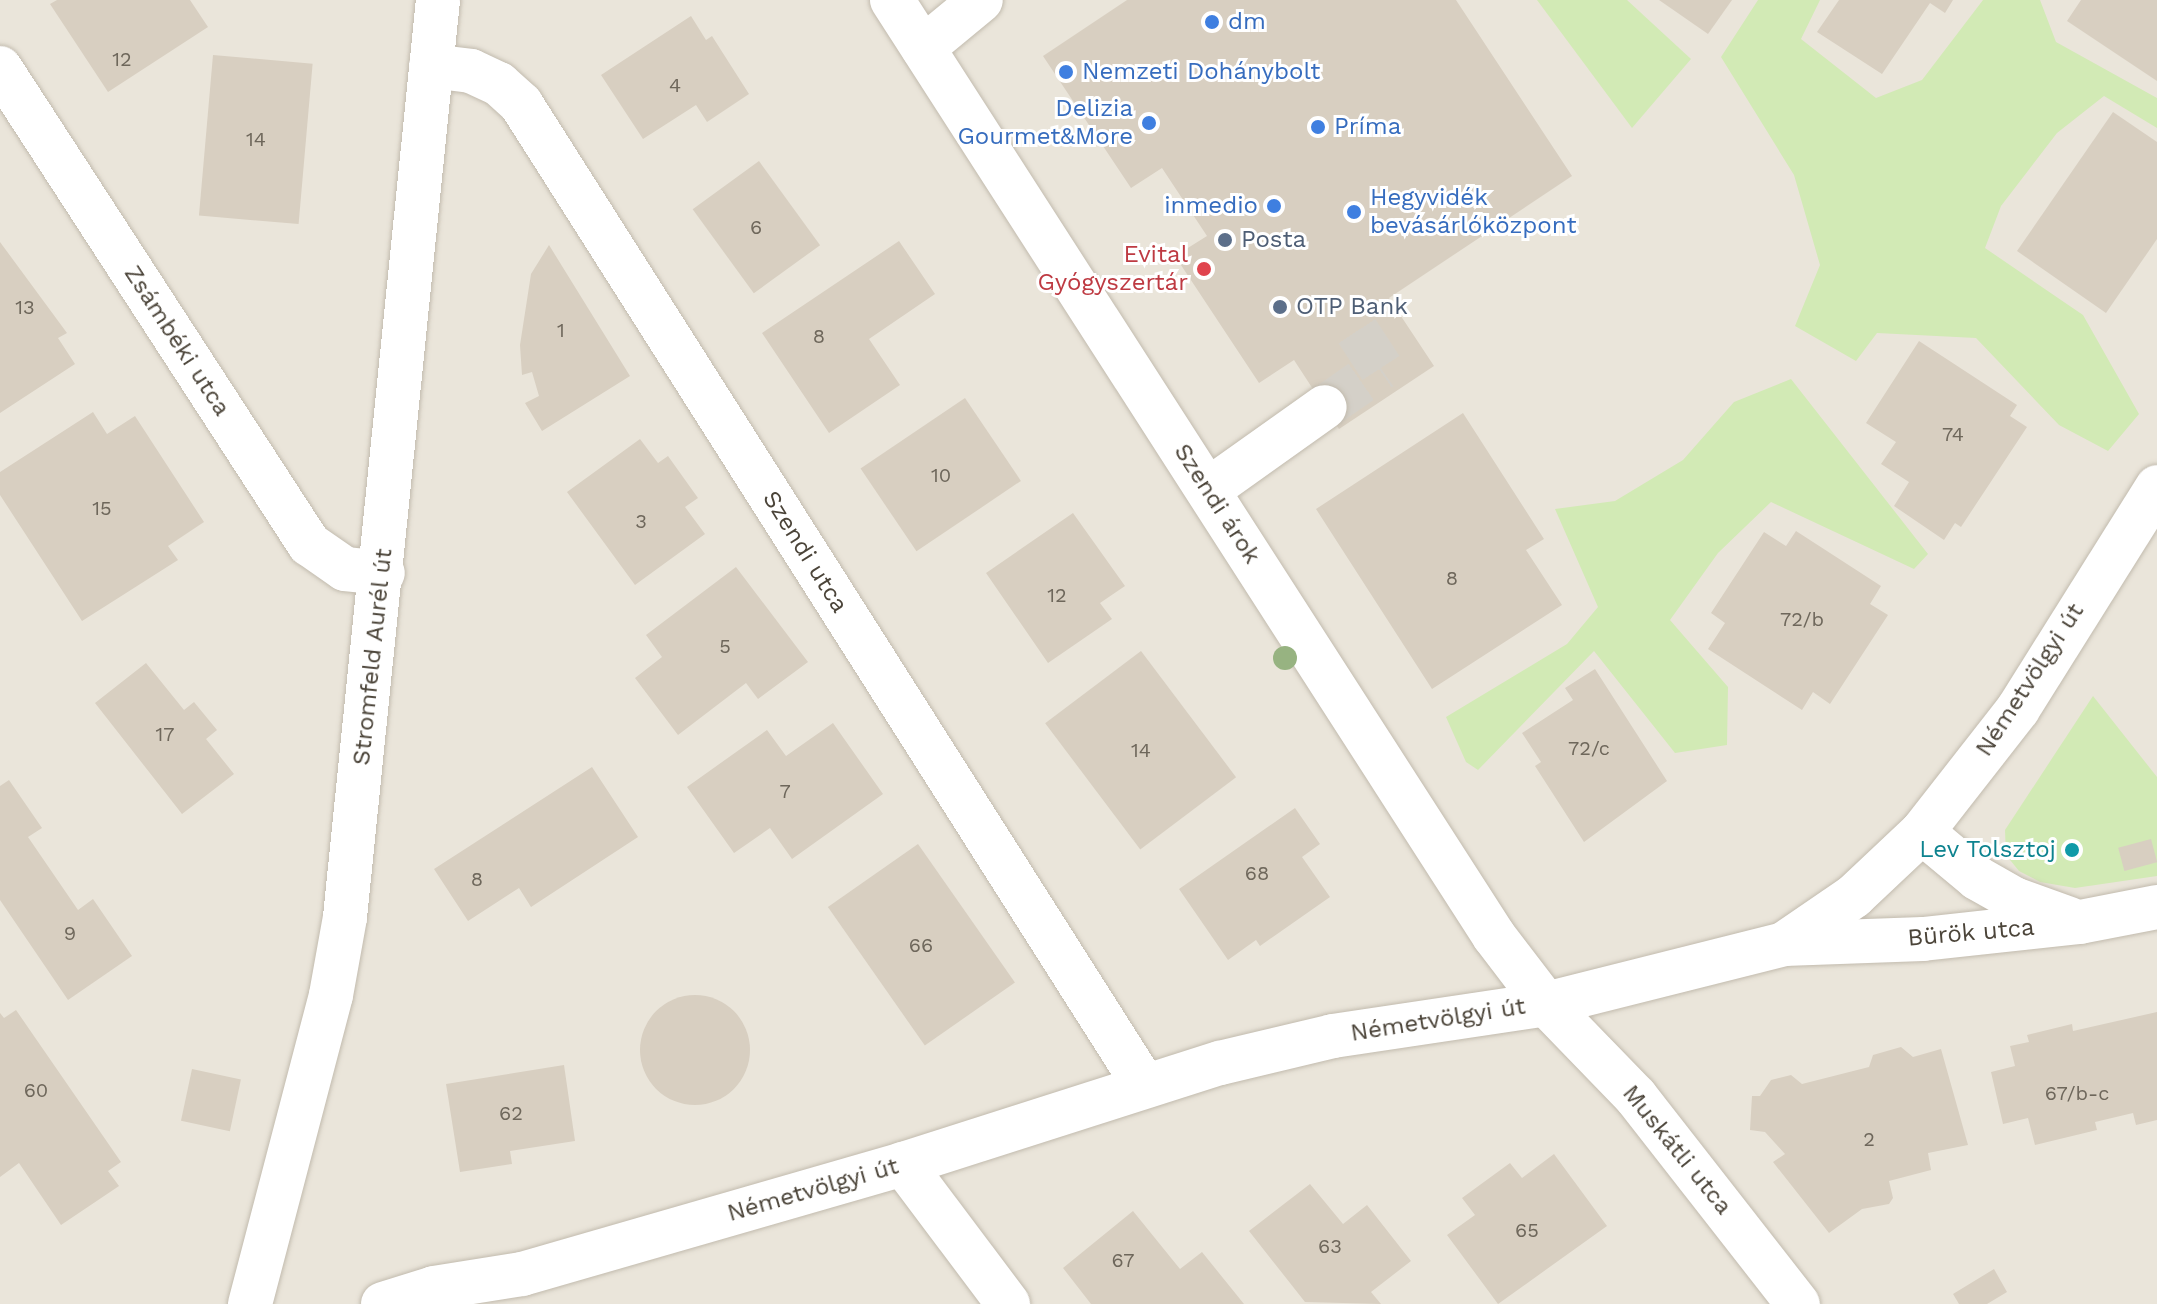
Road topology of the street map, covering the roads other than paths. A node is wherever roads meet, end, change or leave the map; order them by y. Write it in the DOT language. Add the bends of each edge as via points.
graph roads {
  1 [pos="438,0"];
  2 [pos="892,0"];
  3 [pos="981,0"];
  4 [pos="923,48"];
  5 [pos="431,66"];
  6 [pos="0,68"];
  7 [pos="1325,407"];
  8 [pos="2157,487"];
  9 [pos="1208,490"];
  10 [pos="383,573"];
  11 [pos="1922,832"];
  12 [pos="2157,907"];
  13 [pos="2080,922"];
  14 [pos="1784,944"];
  15 [pos="1546,1004"];
  16 [pos="1144,1085"];
  17 [pos="903,1164"];
  18 [pos="522,1274"];
  19 [pos="250,1304"];
  20 [pos="383,1304"];
  21 [pos="468,1304"];
  22 [pos="1008,1304"];
  23 [pos="1798,1304"];
  1 -- 5 [label="street, Stromfeld Aurél út"];
  2 -- 4 [label="street, Szendi árok"];
  3 -- 4 [label="street"];
  4 -- 9 [label="street, Szendi árok"];
  5 -- 10 [label="street, Stromfeld Aurél út"];
  5 -- 16 [label="street, Szendi utca" via="471,71 499,84 521,104"];
  6 -- 10 [label="street, Zsámbéki utca" via="309,544 345,569"];
  7 -- 9 [label="street"];
  8 -- 11 [label="street, Németvölgyi út" via="2018,709"];
  9 -- 15 [label="street, Szendi árok" via="1494,936"];
  10 -- 19 [label="street, Stromfeld Aurél út" via="345,917 331,995"];
  11 -- 13 [label="street" via="1977,878 2014,899"];
  11 -- 14 [label="street, Németvölgyi út" via="1854,896"];
  12 -- 13 [label="street, Bürök utca"];
  13 -- 14 [label="street, Bürök utca" via="1923,939"];
  14 -- 15 [label="street, Németvölgyi út"];
  15 -- 16 [label="street, Németvölgyi út" via="1333,1036"];
  15 -- 23 [label="street, Muskátli utca" via="1636,1097"];
  16 -- 17 [label="street, Németvölgyi út"];
  17 -- 18 [label="street, Németvölgyi út"];
  17 -- 22 [label="street"];
  18 -- 20 [label="street, Németvölgyi út" via="434,1288"];
  18 -- 21 [label="street, Németvölgyi út"];
}
